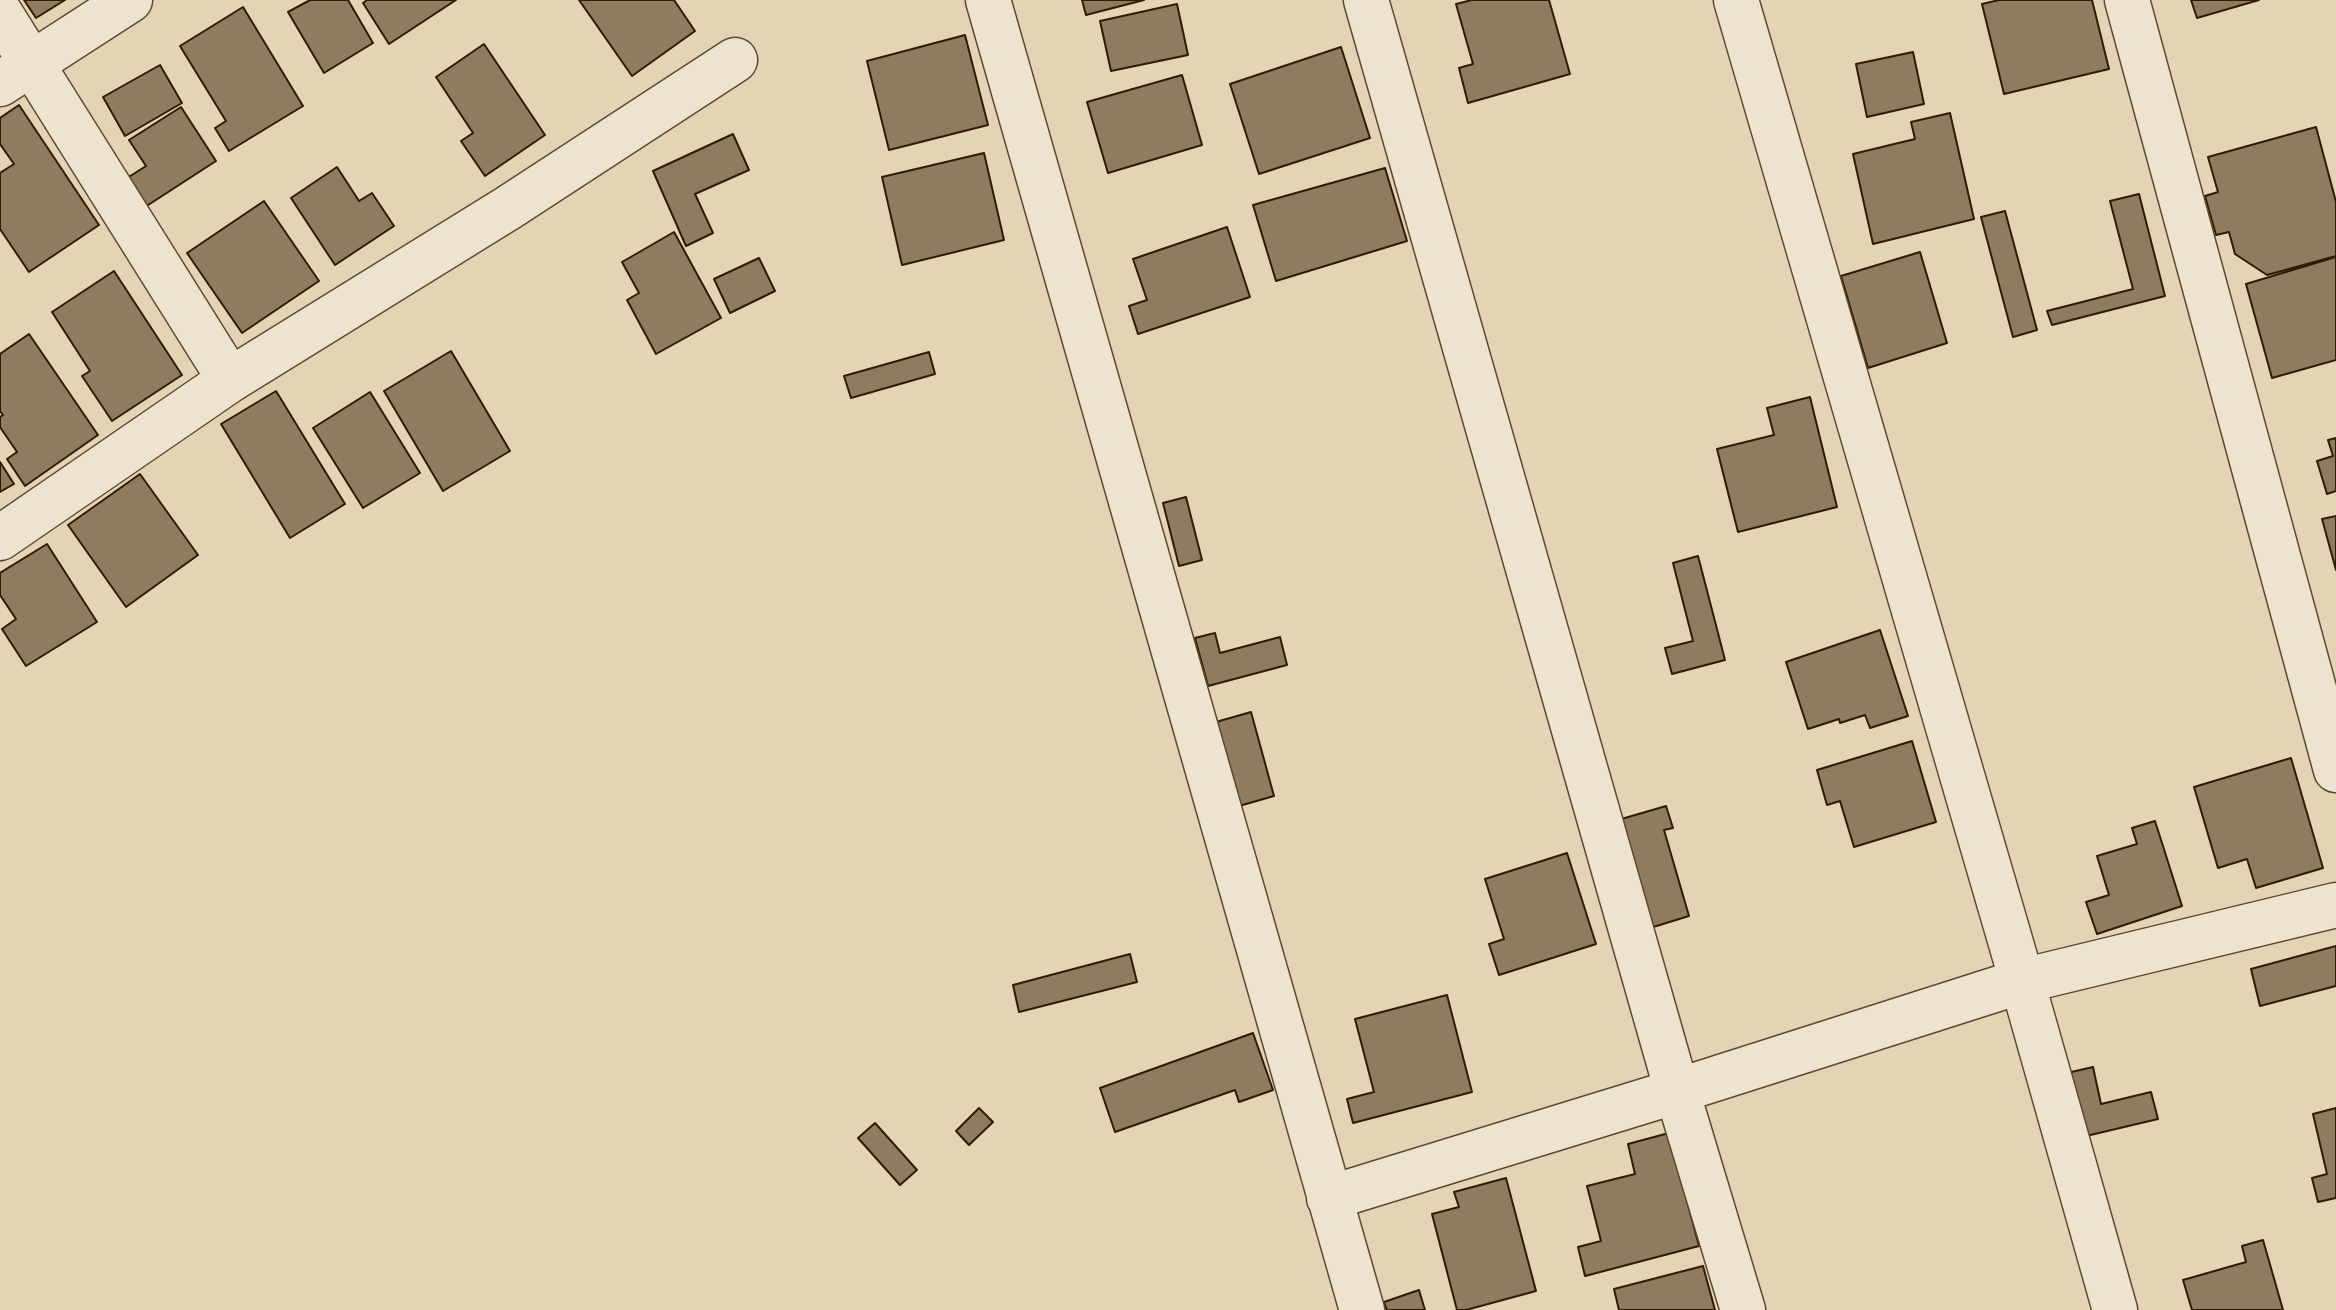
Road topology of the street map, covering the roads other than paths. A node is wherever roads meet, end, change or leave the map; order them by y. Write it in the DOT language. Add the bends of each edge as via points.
graph roads {
  1 [pos="130,0"];
  2 [pos="988,0"];
  3 [pos="1366,0"];
  4 [pos="1736,0"];
  5 [pos="2127,0"];
  6 [pos="0,13"];
  7 [pos="735,60"];
  8 [pos="16,74"];
  9 [pos="230,380"];
  10 [pos="0,538"];
  11 [pos="2336,770"];
  12 [pos="2336,905"];
  13 [pos="2022,981"];
  14 [pos="1677,1091"];
  15 [pos="1329,1198"];
  16 [pos="1362,1310"];
  17 [pos="1743,1310"];
  18 [pos="2115,1310"];
  1 -- 8 [label="street"];
  2 -- 15 [label="street"];
  3 -- 14 [label="street"];
  4 -- 13 [label="street"];
  5 -- 11 [label="street"];
  6 -- 8 [label="street"];
  7 -- 9 [label="street"];
  8 -- 9 [label="street"];
  9 -- 10 [label="street"];
  12 -- 13 [label="street"];
  13 -- 14 [label="street"];
  13 -- 18 [label="street"];
  14 -- 15 [label="street"];
  14 -- 17 [label="street"];
  15 -- 16 [label="street"];
}
